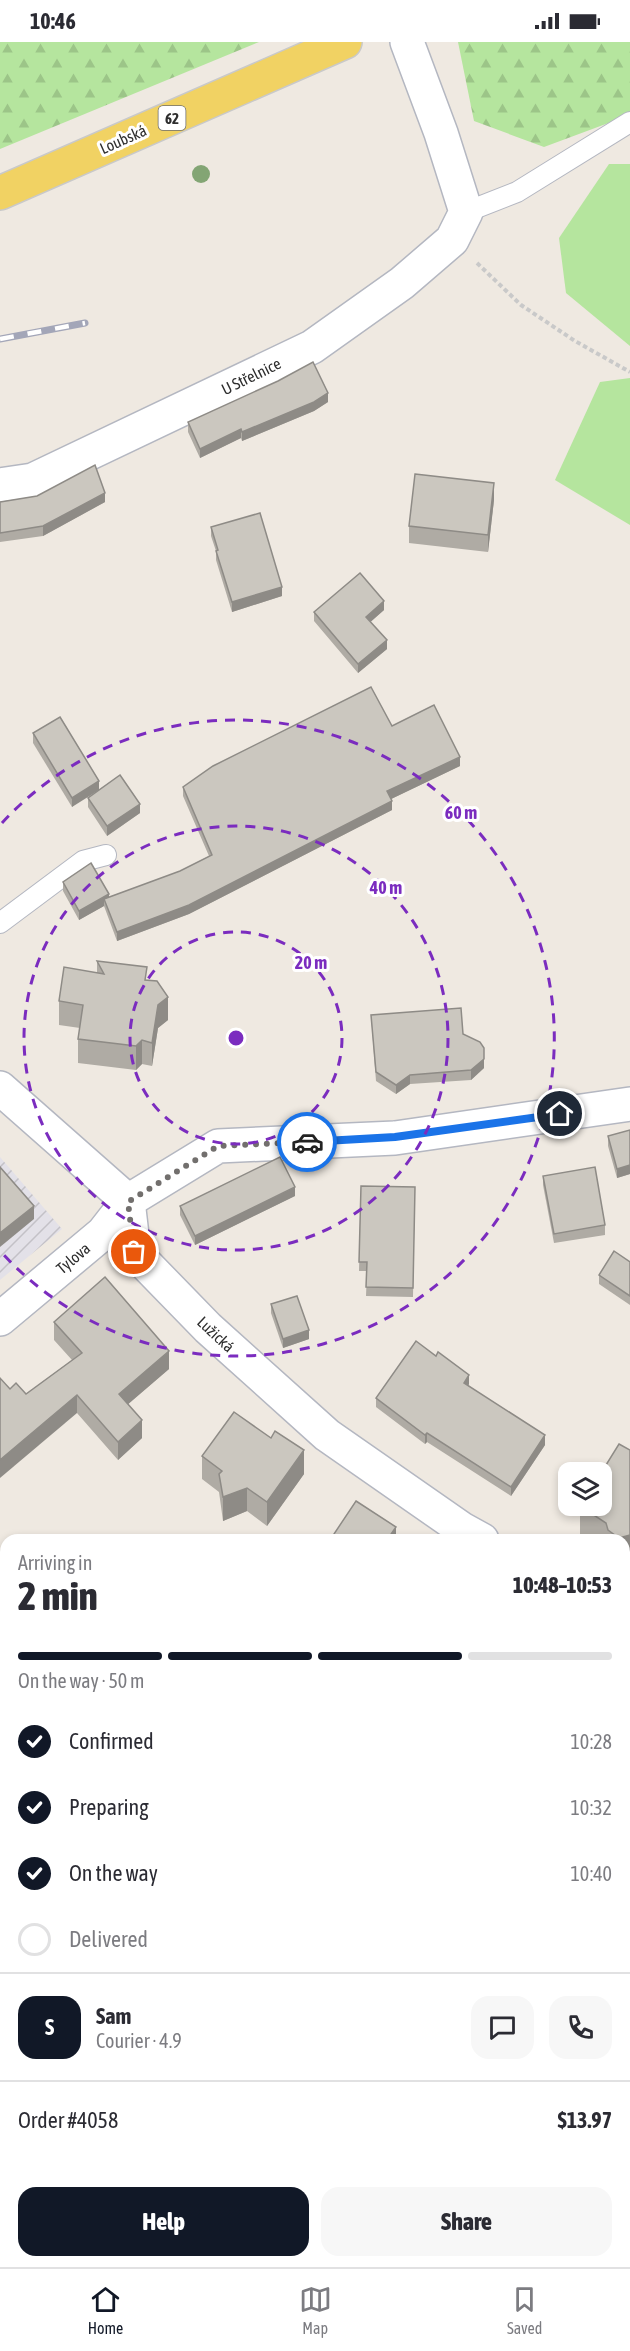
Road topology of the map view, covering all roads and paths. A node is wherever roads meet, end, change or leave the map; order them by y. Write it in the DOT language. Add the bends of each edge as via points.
graph roads {
  1 [pos="345,42"];
  2 [pos="407,42"];
  3 [pos="630,122"];
  4 [pos="0,193"];
  5 [pos="459,226"];
  6 [pos="630,372"];
  7 [pos="0,485"];
  8 [pos="106,855"];
  9 [pos="0,923"];
  10 [pos="0,1088"];
  11 [pos="630,1104"];
  12 [pos="128,1202"];
  13 [pos="0,1319"];
  14 [pos="471,1534"];
  1 -- 4 [label="main road, Loubská / 62"];
  2 -- 5 [label="street" via="441,133"];
  3 -- 5 [label="lane, U Střelnice"];
  5 -- 6 [label="path" via="520,305"];
  5 -- 7 [label="street, U Střelnice" via="402,283 312,347 33,480"];
  8 -- 9 [label="lane" via="83,861"];
  10 -- 12 [label="street"];
  11 -- 12 [label="street, Tylova" via="395,1137 218,1146"];
  12 -- 13 [label="street, Tylova" via="103,1233"];
  12 -- 14 [label="street, Lužická" via="134,1252 208,1328 327,1435"];
}
